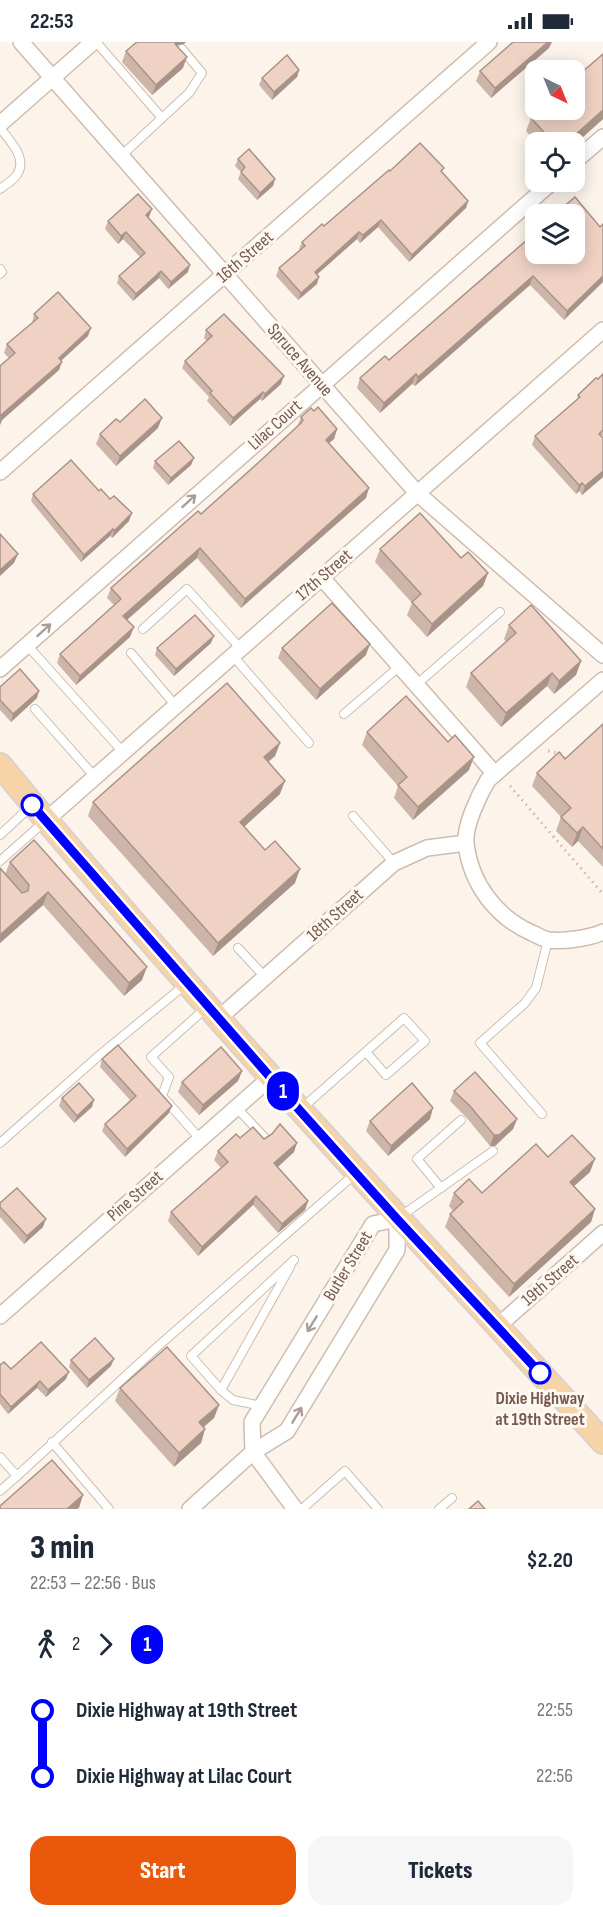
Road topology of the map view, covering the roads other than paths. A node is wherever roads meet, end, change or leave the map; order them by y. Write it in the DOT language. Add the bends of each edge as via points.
graph roads {
  1 [pos="21,42"];
  2 [pos="94,42"];
  3 [pos="489,42"];
  4 [pos="183,49"];
  5 [pos="52,78"];
  6 [pos="162,118"];
  7 [pos="0,126"];
  8 [pos="603,137"];
  9 [pos="585,153"];
  10 [pos="121,156"];
  11 [pos="0,189"];
  12 [pos="541,192"];
  13 [pos="0,269"];
  14 [pos="0,274"];
  15 [pos="225,274"];
  16 [pos="603,330"];
  17 [pos="321,384"];
  18 [pos="0,472"];
  19 [pos="417,493"];
  20 [pos="322,578"];
  21 [pos="500,612"];
  22 [pos="142,629"];
  23 [pos="27,645"];
  24 [pos="237,652"];
  25 [pos="131,653"];
  26 [pos="603,655"];
  27 [pos="401,665"];
  28 [pos="0,669"];
  29 [pos="603,680"];
  30 [pos="417,684"];
  31 [pos="176,706"];
  32 [pos="35,709"];
  33 [pos="344,714"];
  34 [pos="309,743"];
  35 [pos="123,752"];
  36 [pos="0,765"];
  37 [pos="495,774"];
  38 [pos="95,777"];
  39 [pos="39,813"];
  40 [pos="353,816"];
  41 [pos="0,835"];
  42 [pos="466,843"];
  43 [pos="0,861"];
  44 [pos="394,863"];
  45 [pos="603,932"];
  46 [pos="548,940"];
  47 [pos="238,948"];
  48 [pos="265,977"];
  49 [pos="187,982"];
  50 [pos="214,1012"];
  51 [pos="366,1052"];
  52 [pos="271,1077"];
  53 [pos="236,1107"];
  54 [pos="300,1110"];
  55 [pos="542,1114"];
  56 [pos="461,1120"];
  57 [pos="265,1138"];
  58 [pos="200,1139"];
  59 [pos="0,1143"];
  60 [pos="493,1151"];
  61 [pos="356,1173"];
  62 [pos="441,1188"];
  63 [pos="397,1219"];
  64 [pos="603,1233"];
  65 [pos="0,1316"];
  66 [pos="498,1326"];
  67 [pos="221,1390"];
  68 [pos="262,1406"];
  69 [pos="600,1433"];
  70 [pos="52,1442"];
  71 [pos="253,1452"];
  72 [pos="0,1457"];
  73 [pos="17,1476"];
  74 [pos="0,1491"];
  75 [pos="452,1498"];
  76 [pos="109,1509"];
  77 [pos="190,1509"];
  78 [pos="295,1509"];
  79 [pos="302,1509"];
  80 [pos="378,1509"];
  81 [pos="439,1509"];
  1 -- 5 [label="street, Spruce Avenue"];
  2 -- 5 [label="street"];
  2 -- 6 [label="lane"];
  3 -- 15 [label="street, 16th Street"];
  4 -- 6 [label="lane" via="202,73 189,93"];
  5 -- 7 [label="street"];
  5 -- 10 [label="street, Spruce Avenue"];
  6 -- 10 [label="lane"];
  7 -- 11 [label="lane" via="18,151 21,163 17,175"];
  8 -- 9 [label="street"];
  10 -- 15 [label="street, Spruce Avenue"];
  12 -- 17 [label="street, Lilac Court"];
  13 -- 14 [label="lane"];
  15 -- 17 [label="street, Spruce Avenue"];
  15 -- 18 [label="street, 16th Street"];
  16 -- 19 [label="street, 17th Street"];
  17 -- 19 [label="street, Spruce Avenue"];
  23 -- 17 [label="street, Lilac Court, one-way"];
  19 -- 20 [label="street, 17th Street"];
  19 -- 26 [label="street, Spruce Avenue"];
  20 -- 24 [label="street, 17th Street"];
  20 -- 27 [label="street"];
  21 -- 30 [label="lane"];
  22 -- 24 [label="lane" via="188,590"];
  23 -- 28 [label="street, Lilac Court"];
  23 -- 35 [label="lane"];
  24 -- 31 [label="street, 17th Street"];
  24 -- 34 [label="lane"];
  25 -- 31 [label="lane"];
  27 -- 30 [label="street"];
  27 -- 33 [label="lane"];
  29 -- 37 [label="street"];
  30 -- 37 [label="street"];
  31 -- 35 [label="street, 17th Street"];
  32 -- 38 [label="lane"];
  35 -- 38 [label="street, 17th Street"];
  36 -- 39 [label="main road"];
  37 -- 42 [label="street" via="478,795"];
  38 -- 39 [label="street, 17th Street"];
  39 -- 41 [label="lane"];
  39 -- 43 [label="lane"];
  39 -- 49 [label="main road"];
  40 -- 44 [label="lane"];
  42 -- 44 [label="street, 18th Street" via="427,848"];
  42 -- 46 [label="street" via="475,879 493,907 521,928"];
  44 -- 48 [label="street, 18th Street"];
  45 -- 46 [label="street" via="591,937"];
  46 -- 55 [label="lane" via="536,988 524,1004 480,1043"];
  47 -- 48 [label="lane"];
  48 -- 50 [label="street, 18th Street"];
  49 -- 50 [label="main road"];
  49 -- 59 [label="lane"];
  50 -- 52 [label="main road"];
  50 -- 58 [label="lane" via="151,1057 169,1077 162,1096"];
  51 -- 51 [label="lane" via="404,1018 425,1041 386,1075"];
  51 -- 54 [label="lane"];
  52 -- 53 [label="street, Pine Street"];
  52 -- 54 [label="main road"];
  53 -- 57 [label="lane"];
  53 -- 58 [label="street, Pine Street"];
  54 -- 61 [label="main road"];
  56 -- 62 [label="lane" via="417,1159"];
  58 -- 65 [label="street, Pine Street"];
  60 -- 62 [label="lane"];
  61 -- 63 [label="main road"];
  61 -- 70 [label="lane"];
  62 -- 63 [label="lane"];
  63 -- 66 [label="main road"];
  63 -- 68 [label="street, Butler Street, one-way" via="373,1224"];
  71 -- 63 [label="street, Butler Street, one-way" via="287,1431 292,1423 398,1250"];
  64 -- 66 [label="street, 19th Street"];
  66 -- 69 [label="main road"];
  67 -- 67 [label="lane" via="191,1356 294,1260 243,1350"];
  67 -- 68 [label="lane" via="233,1400"];
  68 -- 71 [label="street, Butler Street" via="252,1422"];
  70 -- 73 [label="lane"];
  70 -- 76 [label="lane"];
  71 -- 77 [label="street, Butler Street"];
  71 -- 78 [label="street"];
  72 -- 73 [label="lane"];
  73 -- 74 [label="lane"];
  75 -- 81 [label="lane"];
  79 -- 80 [label="lane" via="345,1471"];
}
